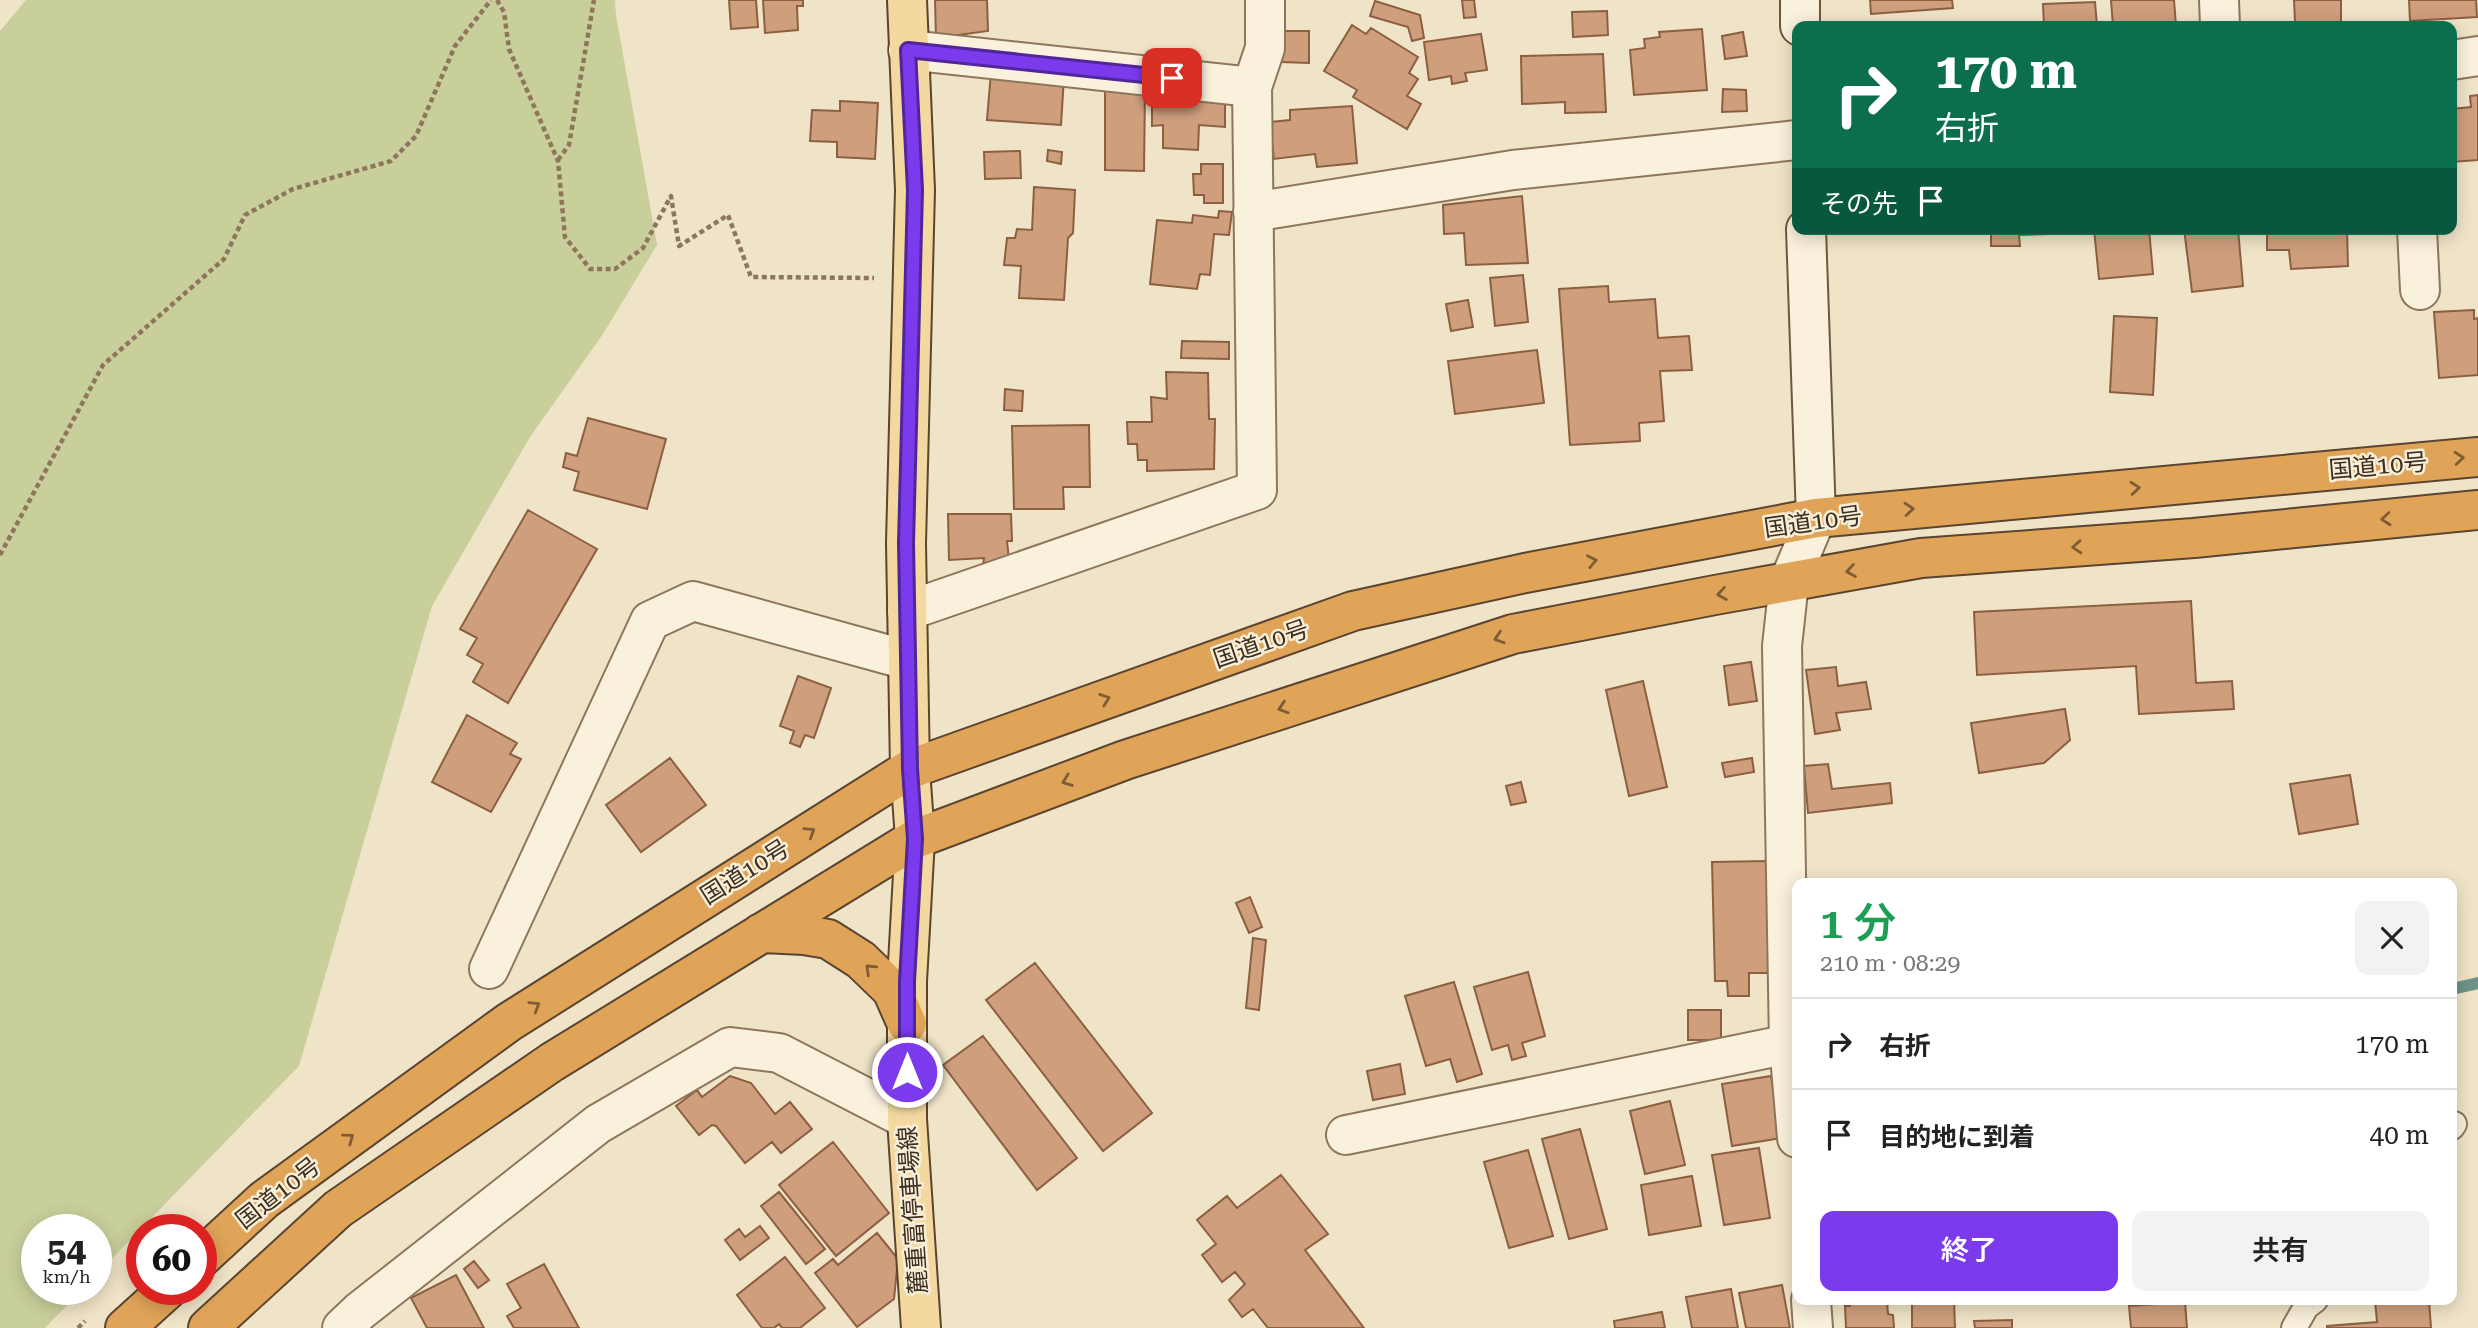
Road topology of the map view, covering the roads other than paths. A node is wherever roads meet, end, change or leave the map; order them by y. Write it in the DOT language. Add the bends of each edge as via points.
graph roads {
  1 [pos="907,0"];
  2 [pos="1265,0"];
  3 [pos="1800,0"];
  4 [pos="2219,0"];
  5 [pos="1801,21"];
  6 [pos="2220,21"];
  7 [pos="908,50"];
  8 [pos="2478,56"];
  9 [pos="2457,59"];
  10 [pos="1252,87"];
  11 [pos="1792,141"];
  12 [pos="1253,212"];
  13 [pos="1806,235"];
  14 [pos="2417,235"];
  15 [pos="2420,290"];
  16 [pos="2478,457"];
  17 [pos="2478,510"];
  18 [pos="1816,519"];
  19 [pos="1789,582"];
  20 [pos="907,611"];
  21 [pos="907,660"];
  22 [pos="910,769"];
  23 [pos="915,839"];
  24 [pos="761,933"];
  25 [pos="489,969"];
  26 [pos="907,1024"];
  27 [pos="1789,1044"];
  28 [pos="1792,1079"];
  29 [pos="907,1119"];
  30 [pos="1346,1135"];
  31 [pos="217,1243"];
  32 [pos="150,1305"];
  33 [pos="1811,1305"];
  34 [pos="2308,1305"];
  35 [pos="357,1322"];
  36 [pos="125,1328"];
  37 [pos="208,1328"];
  38 [pos="921,1328"];
  39 [pos="1813,1328"];
  40 [pos="2294,1328"];
  1 -- 7 [label="main road, 麓重富停車場線"];
  2 -- 10 [label="street" via="1265,48"];
  3 -- 5 [label="street"];
  4 -- 6 [label="street"];
  7 -- 10 [label="street"];
  7 -- 20 [label="main road, 麓重富停車場線" via="915,190"];
  8 -- 9 [label="street"];
  10 -- 12 [label="street"];
  11 -- 12 [label="street" via="1513,170"];
  12 -- 20 [label="street" via="1257,490"];
  13 -- 18 [label="street"];
  14 -- 15 [label="street"];
  18 -- 16 [label="highway, 国道10号, one-way"];
  17 -- 19 [label="highway, 国道10号, one-way" via="2194,538 1921,558"];
  18 -- 19 [label="street"];
  22 -- 18 [label="highway, 国道10号, one-way" via="1353,611 1525,573"];
  19 -- 23 [label="highway, 国道10号, one-way" via="1513,634 1125,760"];
  19 -- 27 [label="street" via="1782,646"];
  20 -- 21 [label="main road, 麓重富停車場線"];
  21 -- 22 [label="main road, 麓重富停車場線"];
  21 -- 25 [label="street" via="693,601 650,621"];
  22 -- 23 [label="main road, 麓重富停車場線"];
  31 -- 22 [label="highway, 国道10号, one-way" via="264,1200 509,1022"];
  23 -- 24 [label="highway, 国道10号"];
  23 -- 26 [label="main road, 麓重富停車場線"];
  26 -- 24 [label="highway, one-way" via="892,990 861,960 828,939"];
  24 -- 37 [label="highway, 国道10号" via="552,1062 338,1209"];
  26 -- 29 [label="main road, 麓重富停車場線"];
  27 -- 28 [label="street"];
  27 -- 30 [label="street"];
  29 -- 35 [label="street" via="779,1053 730,1047 598,1124"];
  29 -- 38 [label="main road, 麓重富停車場線"];
  32 -- 36 [label="highway"];
  33 -- 39 [label="street"];
  34 -- 40 [label="lane"];
}
